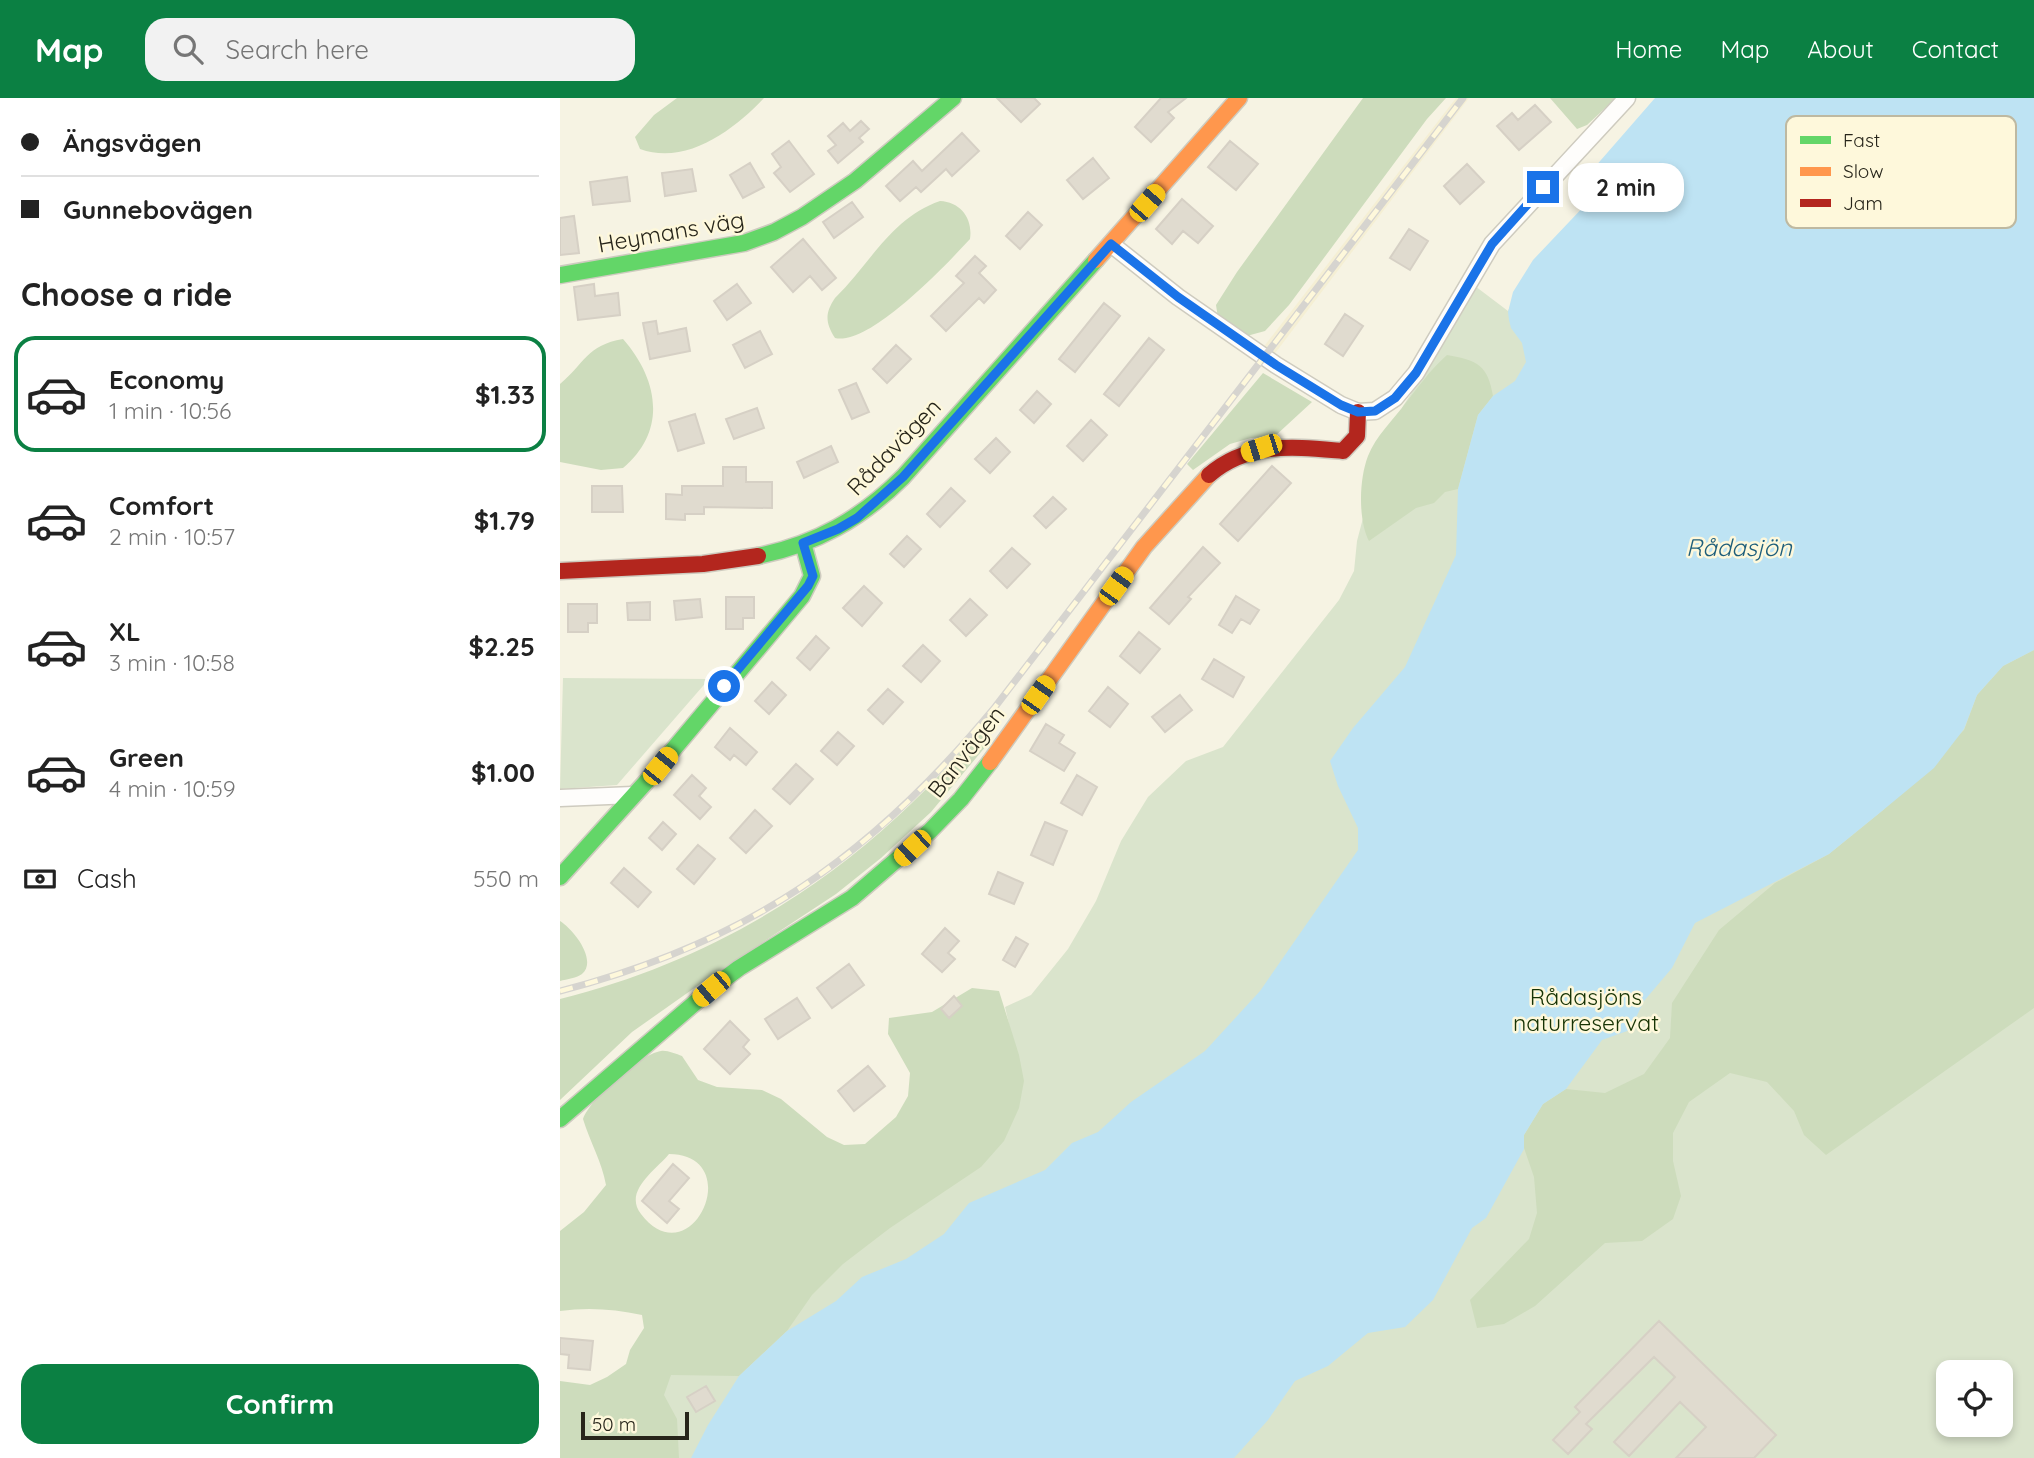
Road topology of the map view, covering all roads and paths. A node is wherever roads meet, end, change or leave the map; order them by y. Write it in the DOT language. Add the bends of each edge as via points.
graph roads {
  1 [pos="953,98"];
  2 [pos="1239,98"];
  3 [pos="1627,98"];
  4 [pos="1111,244"];
  5 [pos="560,275"];
  6 [pos="1358,412"];
  7 [pos="803,543"];
  8 [pos="560,571"];
  9 [pos="633,795"];
  10 [pos="560,798"];
  11 [pos="560,877"];
  12 [pos="560,1119"];
  1 -- 5 [label="street, Heymans väg" via="816,210 771,235"];
  2 -- 4 [label="street, Rådavägen"];
  3 -- 6 [label="street" via="1492,244 1401,392 1375,411"];
  4 -- 6 [label="street" via="1224,329"];
  4 -- 7 [label="street, Rådavägen" via="903,477 857,518"];
  6 -- 12 [label="street, Banvägen" via="1357,436 1343,451 1261,448 1220,465 1201,481 1144,547 983,771 930,831 852,898 711,989"];
  7 -- 8 [label="street, Rådavägen" via="728,561"];
  7 -- 9 [label="street" via="813,576 802,596"];
  9 -- 10 [label="street"];
  9 -- 11 [label="street"];
}
